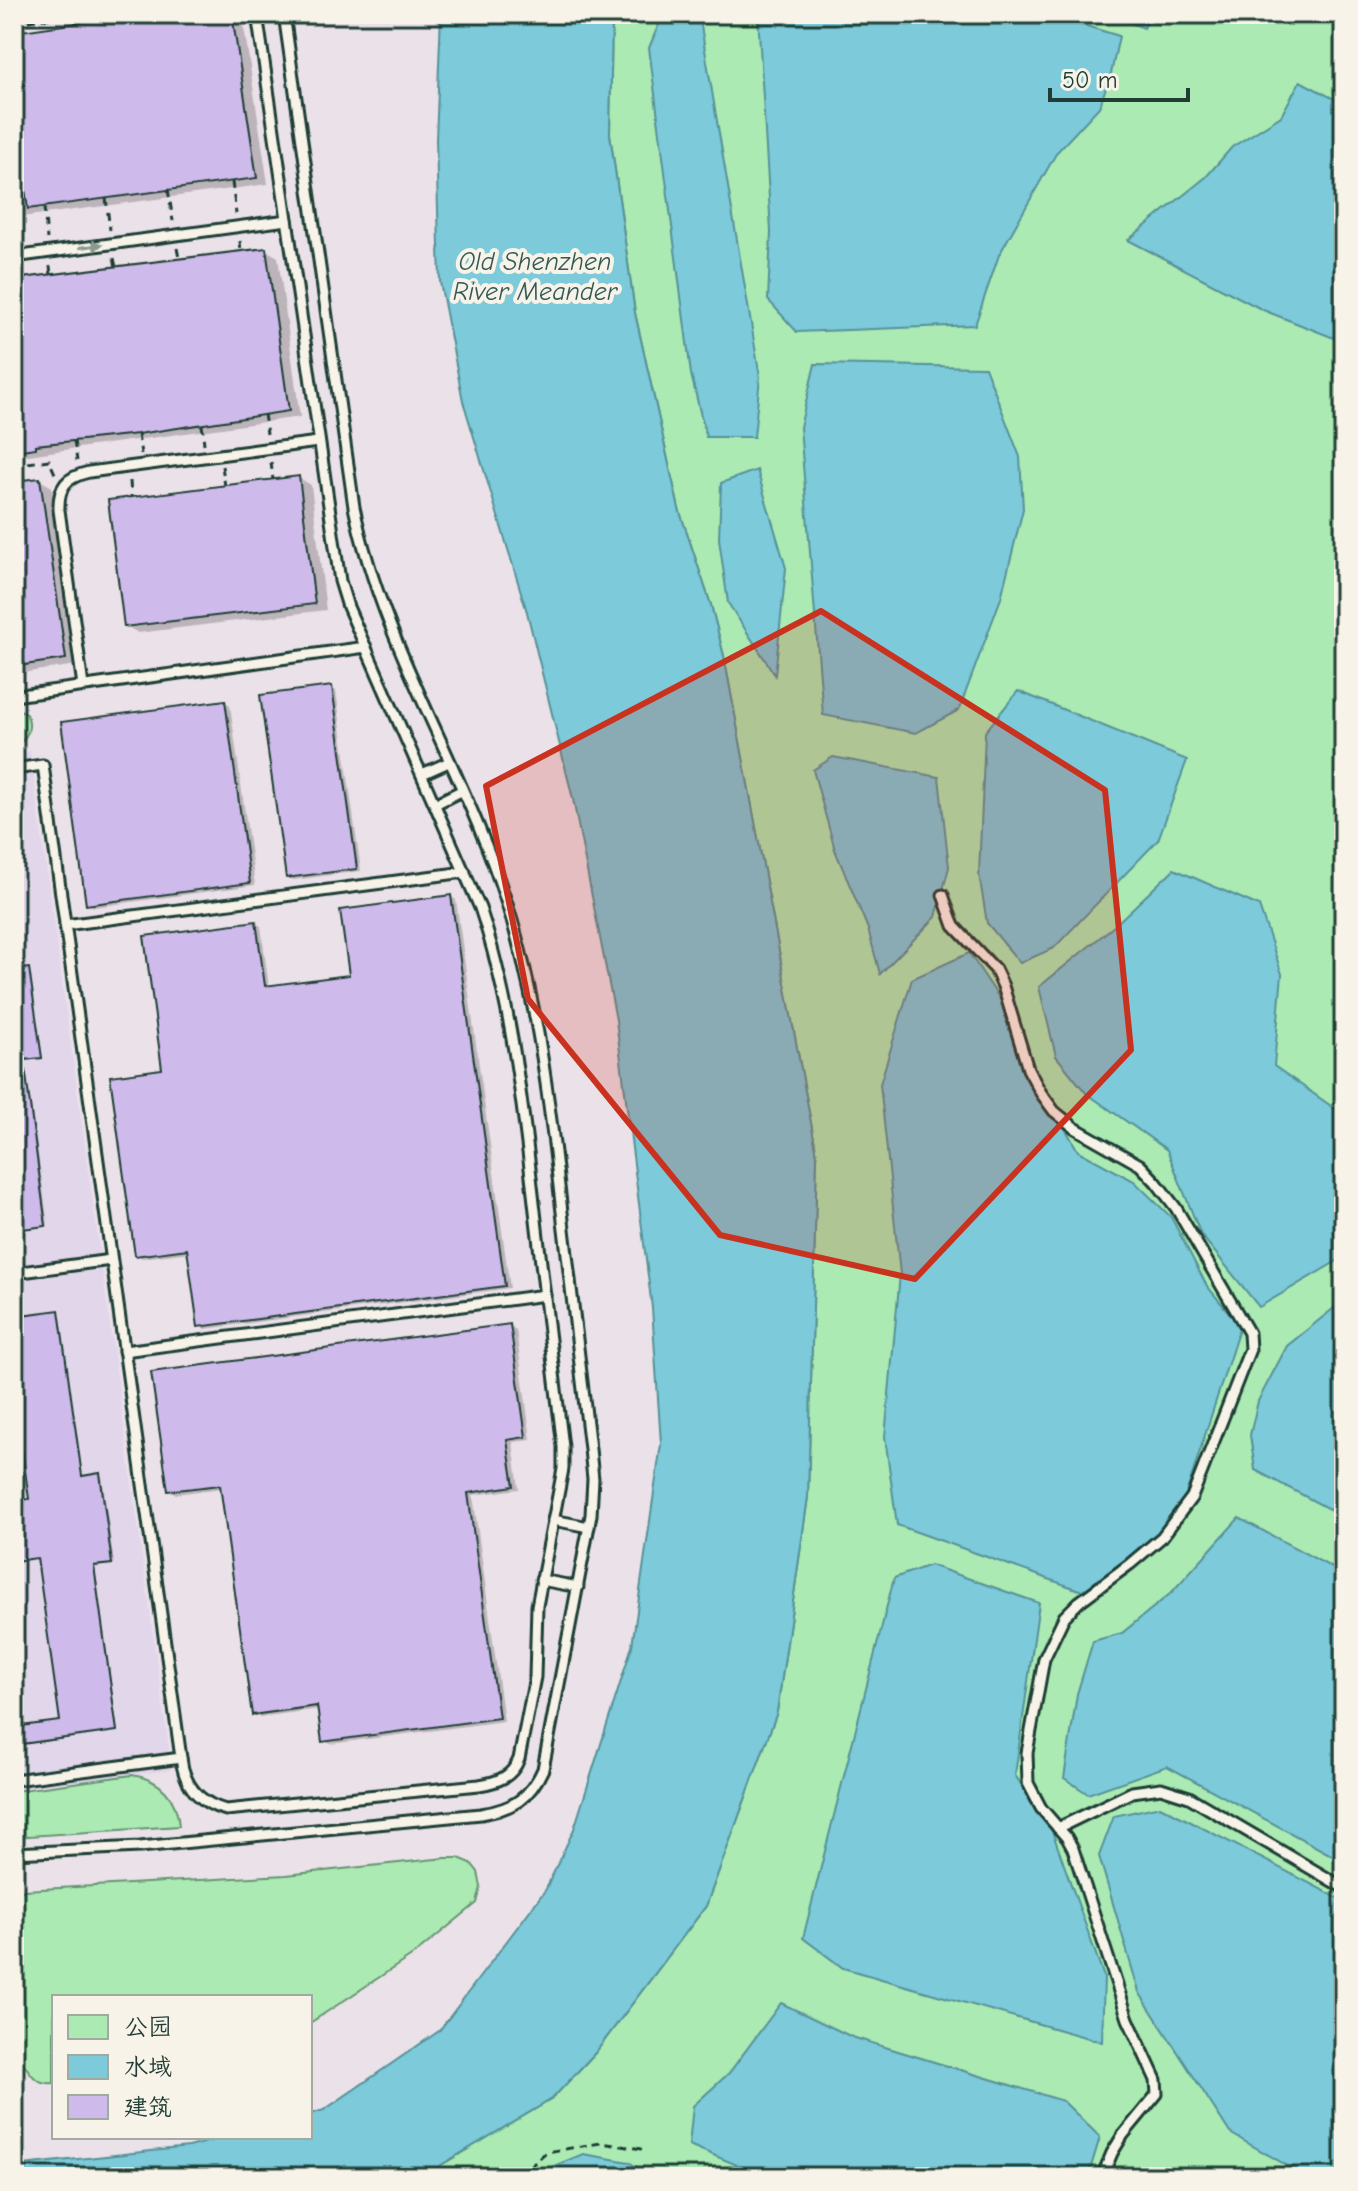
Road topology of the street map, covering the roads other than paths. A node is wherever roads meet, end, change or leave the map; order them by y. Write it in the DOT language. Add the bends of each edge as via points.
graph roads {
  1 [pos="257,14"];
  2 [pos="284,14"];
  3 [pos="287,220"];
  4 [pos="14,257"];
  5 [pos="318,442"];
  6 [pos="366,647"];
  7 [pos="83,686"];
  8 [pos="14,696"];
  9 [pos="449,762"];
  10 [pos="14,769"];
  11 [pos="422,774"];
  12 [pos="461,791"];
  13 [pos="435,804"];
  14 [pos="465,872"];
  15 [pos="943,895"];
  16 [pos="65,925"];
  17 [pos="111,1260"];
  18 [pos="14,1273"];
  19 [pos="545,1295"];
  20 [pos="124,1351"];
  21 [pos="553,1520"];
  22 [pos="589,1527"];
  23 [pos="541,1580"];
  24 [pos="578,1587"];
  25 [pos="181,1758"];
  26 [pos="14,1780"];
  27 [pos="1058,1828"];
  28 [pos="14,1853"];
  29 [pos="1344,1888"];
  30 [pos="1102,2177"];
  1 -- 3 [label="lane"];
  2 -- 9 [label="lane" via="359,531 380,602"];
  4 -- 3 [label="lane, one-way"];
  3 -- 5 [label="lane"];
  5 -- 6 [label="lane" via="335,561"];
  5 -- 7 [label="lane" via="68,479 59,510"];
  6 -- 7 [label="lane"];
  6 -- 11 [label="lane"];
  7 -- 8 [label="lane"];
  9 -- 11 [label="lane"];
  9 -- 12 [label="lane"];
  10 -- 16 [label="lane" via="43,765"];
  11 -- 13 [label="lane"];
  12 -- 13 [label="lane"];
  12 -- 22 [label="lane" via="499,879 546,1074 592,1464"];
  13 -- 14 [label="lane"];
  14 -- 16 [label="lane"];
  14 -- 19 [label="lane" via="490,940 508,1015"];
  15 -- 27 [label="lane" via="954,926 995,969 1041,1093 1075,1128 1140,1165 1156,1182 1249,1333 1250,1349 1192,1497 1162,1537 1064,1617 1044,1659 1027,1753 1028,1783"];
  16 -- 17 [label="lane"];
  17 -- 18 [label="lane"];
  17 -- 20 [label="lane"];
  19 -- 20 [label="lane"];
  19 -- 21 [label="lane" via="563,1458"];
  20 -- 25 [label="lane"];
  21 -- 22 [label="lane"];
  21 -- 23 [label="lane"];
  22 -- 24 [label="lane"];
  23 -- 24 [label="lane"];
  23 -- 25 [label="lane" via="535,1677 519,1759 502,1780 236,1811 197,1796 185,1778"];
  24 -- 28 [label="lane" via="543,1769 518,1804 481,1814 140,1847"];
  25 -- 26 [label="lane"];
  27 -- 29 [label="lane" via="1132,1792 1161,1788 1189,1797"];
  27 -- 30 [label="lane" via="1073,1849 1128,2019 1156,2080 1157,2094 1123,2135"];
}
